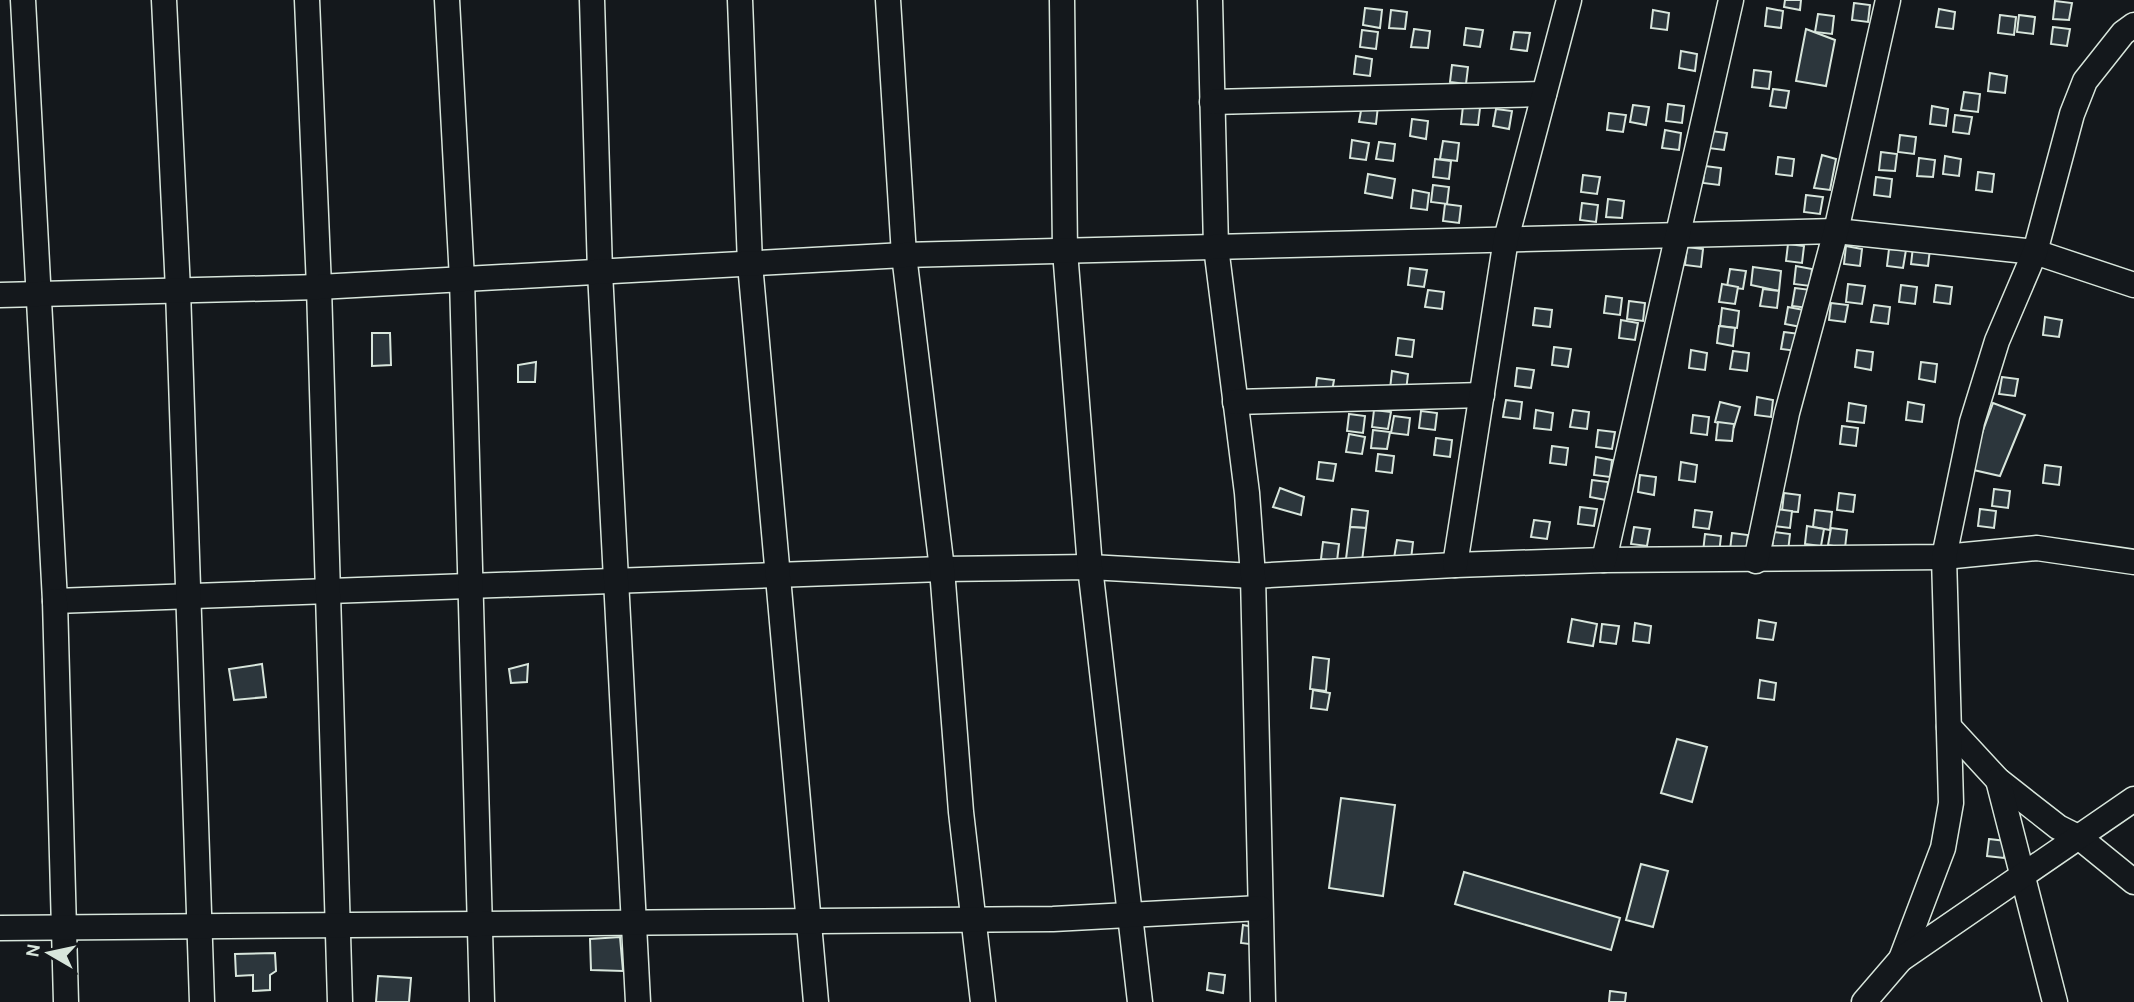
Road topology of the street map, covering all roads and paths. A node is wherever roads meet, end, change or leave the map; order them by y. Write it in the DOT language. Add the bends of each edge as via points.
graph roads {
  1 [pos="23,0"];
  2 [pos="164,0"];
  3 [pos="307,0"];
  4 [pos="447,0"];
  5 [pos="592,0"];
  6 [pos="740,0"];
  7 [pos="888,0"];
  8 [pos="1062,0"];
  9 [pos="1210,0"];
  10 [pos="1569,0"];
  11 [pos="1731,0"];
  12 [pos="1888,0"];
  13 [pos="2134,25"];
  14 [pos="1544,94"];
  15 [pos="1212,102"];
  16 [pos="1836,231"];
  17 [pos="1675,235"];
  18 [pos="1506,239"];
  19 [pos="1216,247"];
  20 [pos="1065,251"];
  21 [pos="2035,252"];
  22 [pos="904,255"];
  23 [pos="750,264"];
  24 [pos="600,272"];
  25 [pos="462,279"];
  26 [pos="2134,285"];
  27 [pos="319,287"];
  28 [pos="178,290"];
  29 [pos="37,294"];
  30 [pos="0,295"];
  31 [pos="1482,395"];
  32 [pos="1234,402"];
  33 [pos="1944,557"];
  34 [pos="1604,560"];
  35 [pos="1756,561"];
  36 [pos="2134,562"];
  37 [pos="1455,565"];
  38 [pos="1090,567"];
  39 [pos="942,569"];
  40 [pos="778,575"];
  41 [pos="1252,576"];
  42 [pos="616,581"];
  43 [pos="471,586"];
  44 [pos="328,592"];
  45 [pos="188,597"];
  46 [pos="55,601"];
  47 [pos="1949,727"];
  48 [pos="1998,780"];
  49 [pos="2134,799"];
  50 [pos="2080,838"];
  51 [pos="2024,874"];
  52 [pos="2134,882"];
  53 [pos="1260,908"];
  54 [pos="1131,916"];
  55 [pos="972,919"];
  56 [pos="809,920"];
  57 [pos="634,921"];
  58 [pos="480,922"];
  59 [pos="338,923"];
  60 [pos="199,924"];
  61 [pos="62,925"];
  62 [pos="0,928"];
  63 [pos="1901,960"];
  64 [pos="66,1002"];
  65 [pos="202,1002"];
  66 [pos="340,1002"];
  67 [pos="482,1002"];
  68 [pos="638,1002"];
  69 [pos="816,1002"];
  70 [pos="983,1002"];
  71 [pos="1140,1002"];
  72 [pos="1263,1002"];
  73 [pos="1864,1002"];
  74 [pos="2055,1002"];
  1 -- 29 [label="street"];
  2 -- 28 [label="street"];
  3 -- 27 [label="street"];
  4 -- 25 [label="street"];
  5 -- 24 [label="street"];
  6 -- 23 [label="street"];
  7 -- 22 [label="street"];
  8 -- 20 [label="street"];
  9 -- 15 [label="street"];
  10 -- 14 [label="street"];
  11 -- 17 [label="street"];
  12 -- 16 [label="street"];
  13 -- 21 [label="street" via="2085,81"];
  14 -- 15 [label="street"];
  14 -- 18 [label="street"];
  15 -- 19 [label="street"];
  16 -- 17 [label="street"];
  16 -- 21 [label="street"];
  16 -- 35 [label="street" via="1787,413"];
  17 -- 18 [label="street"];
  17 -- 34 [label="street"];
  18 -- 19 [label="street"];
  18 -- 31 [label="street"];
  19 -- 20 [label="street"];
  19 -- 32 [label="street"];
  20 -- 22 [label="street"];
  20 -- 38 [label="street"];
  21 -- 26 [label="street"];
  21 -- 33 [label="street" via="1997,341 1972,422"];
  22 -- 23 [label="street"];
  22 -- 39 [label="street"];
  23 -- 24 [label="street"];
  23 -- 40 [label="street"];
  24 -- 25 [label="street"];
  24 -- 42 [label="street"];
  25 -- 27 [label="street"];
  25 -- 43 [label="street"];
  27 -- 28 [label="street"];
  27 -- 44 [label="street"];
  28 -- 29 [label="street"];
  28 -- 45 [label="street"];
  29 -- 30 [label="street"];
  29 -- 46 [label="street"];
  31 -- 32 [label="street"];
  31 -- 37 [label="street"];
  32 -- 41 [label="street" via="1247,493"];
  33 -- 35 [label="street"];
  33 -- 36 [label="street" via="2037,548"];
  33 -- 47 [label="street"];
  34 -- 35 [label="street"];
  34 -- 37 [label="street"];
  37 -- 41 [label="street"];
  38 -- 39 [label="street"];
  38 -- 41 [label="street"];
  38 -- 54 [label="street"];
  39 -- 40 [label="street"];
  39 -- 55 [label="street"];
  40 -- 42 [label="street"];
  40 -- 56 [label="street"];
  41 -- 53 [label="street"];
  42 -- 43 [label="street"];
  42 -- 57 [label="street"];
  43 -- 44 [label="street"];
  43 -- 58 [label="street"];
  44 -- 45 [label="street"];
  44 -- 59 [label="street"];
  45 -- 46 [label="street"];
  45 -- 60 [label="street"];
  46 -- 61 [label="street"];
  47 -- 48 [label="street"];
  47 -- 63 [label="street" via="1951,803 1943,848"];
  48 -- 50 [label="street" via="2058,827"];
  48 -- 51 [label="street"];
  49 -- 50 [label="street"];
  50 -- 51 [label="street"];
  50 -- 52 [label="street"];
  51 -- 63 [label="street"];
  51 -- 74 [label="street"];
  53 -- 54 [label="street"];
  53 -- 72 [label="street"];
  54 -- 55 [label="street"];
  54 -- 71 [label="street"];
  55 -- 56 [label="street"];
  55 -- 70 [label="street"];
  56 -- 57 [label="street"];
  56 -- 69 [label="street"];
  57 -- 58 [label="street"];
  57 -- 68 [label="street"];
  58 -- 59 [label="street"];
  58 -- 67 [label="street"];
  59 -- 60 [label="street"];
  59 -- 66 [label="street"];
  60 -- 61 [label="street"];
  60 -- 65 [label="street"];
  61 -- 62 [label="street"];
  61 -- 64 [label="street"];
  63 -- 73 [label="street"];
}
